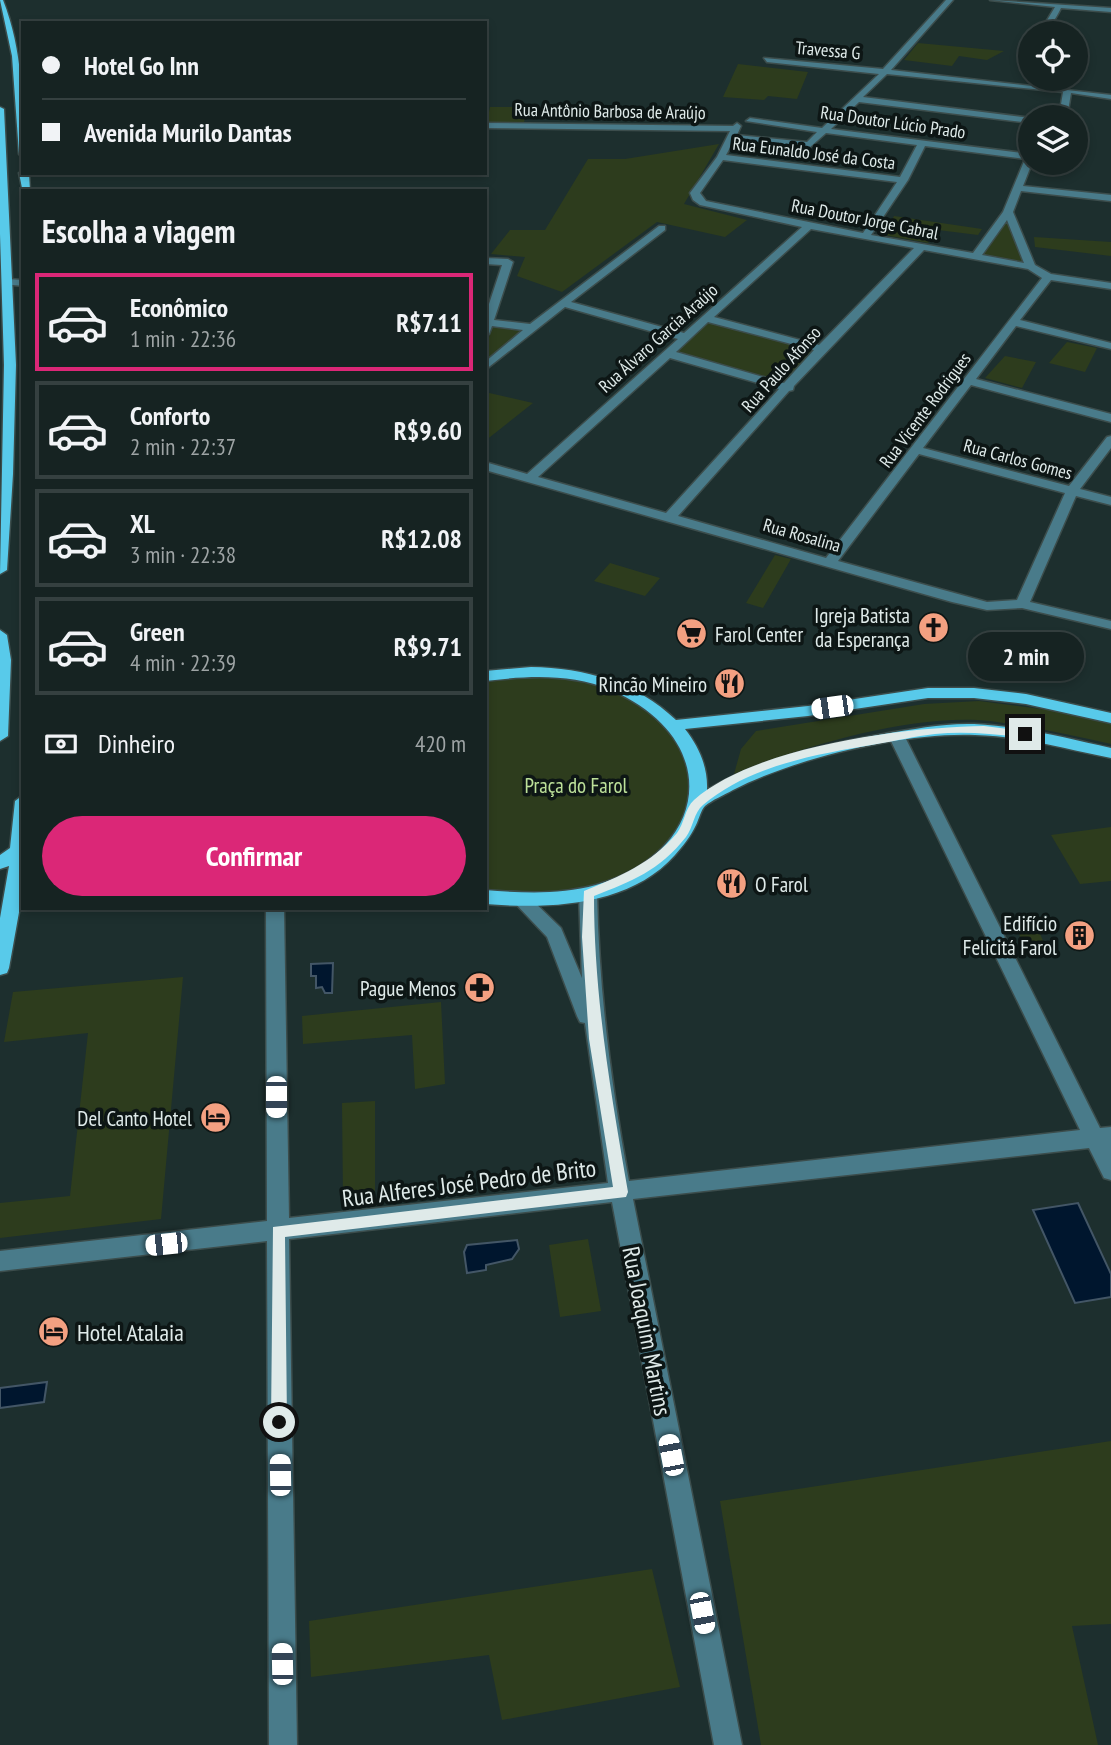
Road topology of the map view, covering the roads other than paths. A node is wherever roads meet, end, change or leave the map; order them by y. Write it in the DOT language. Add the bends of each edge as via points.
graph roads {
  1 [pos="1,0"];
  2 [pos="950,0"];
  3 [pos="993,0"];
  4 [pos="1059,6"];
  5 [pos="1111,10"];
  6 [pos="1050,21"];
  7 [pos="767,60"];
  8 [pos="886,71"];
  9 [pos="1018,85"];
  10 [pos="20,86"];
  11 [pos="1073,91"];
  12 [pos="1111,97"];
  13 [pos="856,99"];
  14 [pos="0,109"];
  15 [pos="21,109"];
  16 [pos="1018,119"];
  17 [pos="750,121"];
  18 [pos="487,125"];
  19 [pos="824,129"];
  20 [pos="734,131"];
  21 [pos="922,143"];
  22 [pos="1018,155"];
  23 [pos="721,158"];
  24 [pos="1022,175"];
  25 [pos="903,180"];
  26 [pos="1017,188"];
  27 [pos="1111,198"];
  28 [pos="1008,212"];
  29 [pos="809,226"];
  30 [pos="662,228"];
  31 [pos="865,237"];
  32 [pos="921,247"];
  33 [pos="975,257"];
  34 [pos="487,261"];
  35 [pos="1031,267"];
  36 [pos="1048,277"];
  37 [pos="8,282"];
  38 [pos="21,284"];
  39 [pos="1111,286"];
  40 [pos="563,303"];
  41 [pos="704,318"];
  42 [pos="1014,322"];
  43 [pos="487,324"];
  44 [pos="487,327"];
  45 [pos="533,328"];
  46 [pos="684,337"];
  47 [pos="1111,346"];
  48 [pos="821,349"];
  49 [pos="667,353"];
  50 [pos="487,365"];
  51 [pos="21,376"];
  52 [pos="9,379"];
  53 [pos="969,381"];
  54 [pos="789,388"];
  55 [pos="1111,418"];
  56 [pos="1111,440"];
  57 [pos="916,450"];
  58 [pos="487,466"];
  59 [pos="531,477"];
  60 [pos="1072,491"];
  61 [pos="1111,501"];
  62 [pos="670,517"];
  63 [pos="830,563"];
  64 [pos="0,570"];
  65 [pos="1022,604"];
  66 [pos="1111,625"];
  67 [pos="0,635"];
  68 [pos="487,676"];
  69 [pos="1111,718"];
  70 [pos="675,725"];
  71 [pos="0,736"];
  72 [pos="897,737"];
  73 [pos="1111,753"];
  74 [pos="696,804"];
  75 [pos="20,850"];
  76 [pos="10,869"];
  77 [pos="588,894"];
  78 [pos="487,897"];
  79 [pos="522,901"];
  80 [pos="275,910"];
  81 [pos="0,968"];
  82 [pos="595,1039"];
  83 [pos="1102,1137"];
  84 [pos="1111,1171"];
  85 [pos="621,1192"];
  86 [pos="278,1232"];
  87 [pos="0,1261"];
  88 [pos="283,1745"];
  89 [pos="727,1745"];
  1 -- 10 [label="main road"];
  2 -- 8 [label="street"];
  3 -- 4 [label="street"];
  4 -- 5 [label="street"];
  4 -- 6 [label="street"];
  7 -- 8 [label="street, Travessa G"];
  8 -- 9 [label="street, Travessa G"];
  8 -- 13 [label="street"];
  10 -- 15 [label="main road"];
  11 -- 12 [label="street, Travessa G"];
  13 -- 16 [label="street"];
  13 -- 19 [label="street"];
  14 -- 37 [label="main road"];
  17 -- 19 [label="street, Rua Doutor Lúcio Prado"];
  18 -- 20 [label="street, Rua Antônio Barbosa de Araújo"];
  19 -- 20 [label="street, Rua Antônio Barbosa de Araújo" via="809,145"];
  19 -- 21 [label="street, Rua Doutor Lúcio Prado"];
  20 -- 23 [label="street, Rua Doutor Jorge Cabral"];
  21 -- 22 [label="street, Rua Doutor Lúcio Prado"];
  21 -- 25 [label="street"];
  23 -- 25 [label="street, Rua Eunaldo José da Costa"];
  23 -- 29 [label="street, Rua Doutor Jorge Cabral" via="696,198 712,206"];
  24 -- 26 [label="street"];
  25 -- 31 [label="street"];
  26 -- 27 [label="street"];
  26 -- 28 [label="street"];
  28 -- 33 [label="street"];
  28 -- 35 [label="street"];
  29 -- 31 [label="street, Rua Doutor Jorge Cabral"];
  29 -- 41 [label="street, Rua Álvaro Garcia Araújo"];
  30 -- 40 [label="street"];
  31 -- 32 [label="street, Rua Doutor Jorge Cabral"];
  32 -- 33 [label="street, Rua Doutor Jorge Cabral"];
  32 -- 48 [label="street, Rua Paulo Afonso"];
  33 -- 35 [label="street, Rua Doutor Jorge Cabral"];
  34 -- 43 [label="street" via="508,262"];
  35 -- 36 [label="street, Rua Doutor Jorge Cabral"];
  36 -- 39 [label="street, Rua Doutor Jorge Cabral"];
  36 -- 42 [label="street, Rua Vicente Rodrigues"];
  37 -- 38 [label="street"];
  37 -- 52 [label="main road"];
  40 -- 45 [label="street"];
  40 -- 46 [label="street"];
  41 -- 46 [label="street, Rua Álvaro Garcia Araújo"];
  41 -- 48 [label="street"];
  42 -- 47 [label="street"];
  42 -- 53 [label="street, Rua Vicente Rodrigues"];
  44 -- 45 [label="street"];
  45 -- 50 [label="street"];
  46 -- 49 [label="street, Rua Álvaro Garcia Araújo"];
  48 -- 54 [label="street, Rua Paulo Afonso"];
  49 -- 54 [label="street"];
  49 -- 59 [label="street, Rua Álvaro Garcia Araújo"];
  51 -- 52 [label="main road"];
  52 -- 64 [label="main road"];
  53 -- 55 [label="street"];
  53 -- 57 [label="street, Rua Vicente Rodrigues"];
  54 -- 62 [label="street, Rua Paulo Afonso"];
  56 -- 60 [label="street"];
  57 -- 60 [label="street, Rua Carlos Gomes"];
  57 -- 63 [label="street, Rua Vicente Rodrigues"];
  58 -- 59 [label="street, Rua Rosalina"];
  59 -- 62 [label="street, Rua Rosalina"];
  60 -- 61 [label="street, Rua Carlos Gomes"];
  60 -- 65 [label="street"];
  62 -- 63 [label="street, Rua Rosalina"];
  63 -- 65 [label="street, Rua Rosalina" via="977,604"];
  65 -- 66 [label="street, Rua Rosalina"];
  67 -- 71 [label="main road" via="4,660"];
  68 -- 70 [label="main road" via="558,672 598,679 634,693"];
  69 -- 70 [label="main road" via="1026,699 928,693"];
  70 -- 74 [label="main road" via="699,775"];
  72 -- 73 [label="main road" via="935,730 984,730"];
  72 -- 74 [label="main road" via="821,750 763,768"];
  72 -- 83 [label="street"];
  74 -- 77 [label="main road" via="684,832 660,858 640,873"];
  75 -- 76 [label="main road"];
  76 -- 81 [label="main road"];
  77 -- 79 [label="main road"];
  77 -- 82 [label="street, Rua Joaquim Martins"];
  78 -- 79 [label="main road"];
  79 -- 82 [label="street, Rua Joaquim Martins" via="546,921 558,939"];
  80 -- 86 [label="street"];
  82 -- 85 [label="street, Rua Joaquim Martins"];
  83 -- 84 [label="street"];
  83 -- 85 [label="street, Rua Alferes José Pedro de Brito"];
  85 -- 86 [label="street, Rua Alferes José Pedro de Brito"];
  85 -- 89 [label="street, Rua Joaquim Martins"];
  86 -- 87 [label="street, Rua Alferes José Pedro de Brito"];
  86 -- 88 [label="street"];
}
